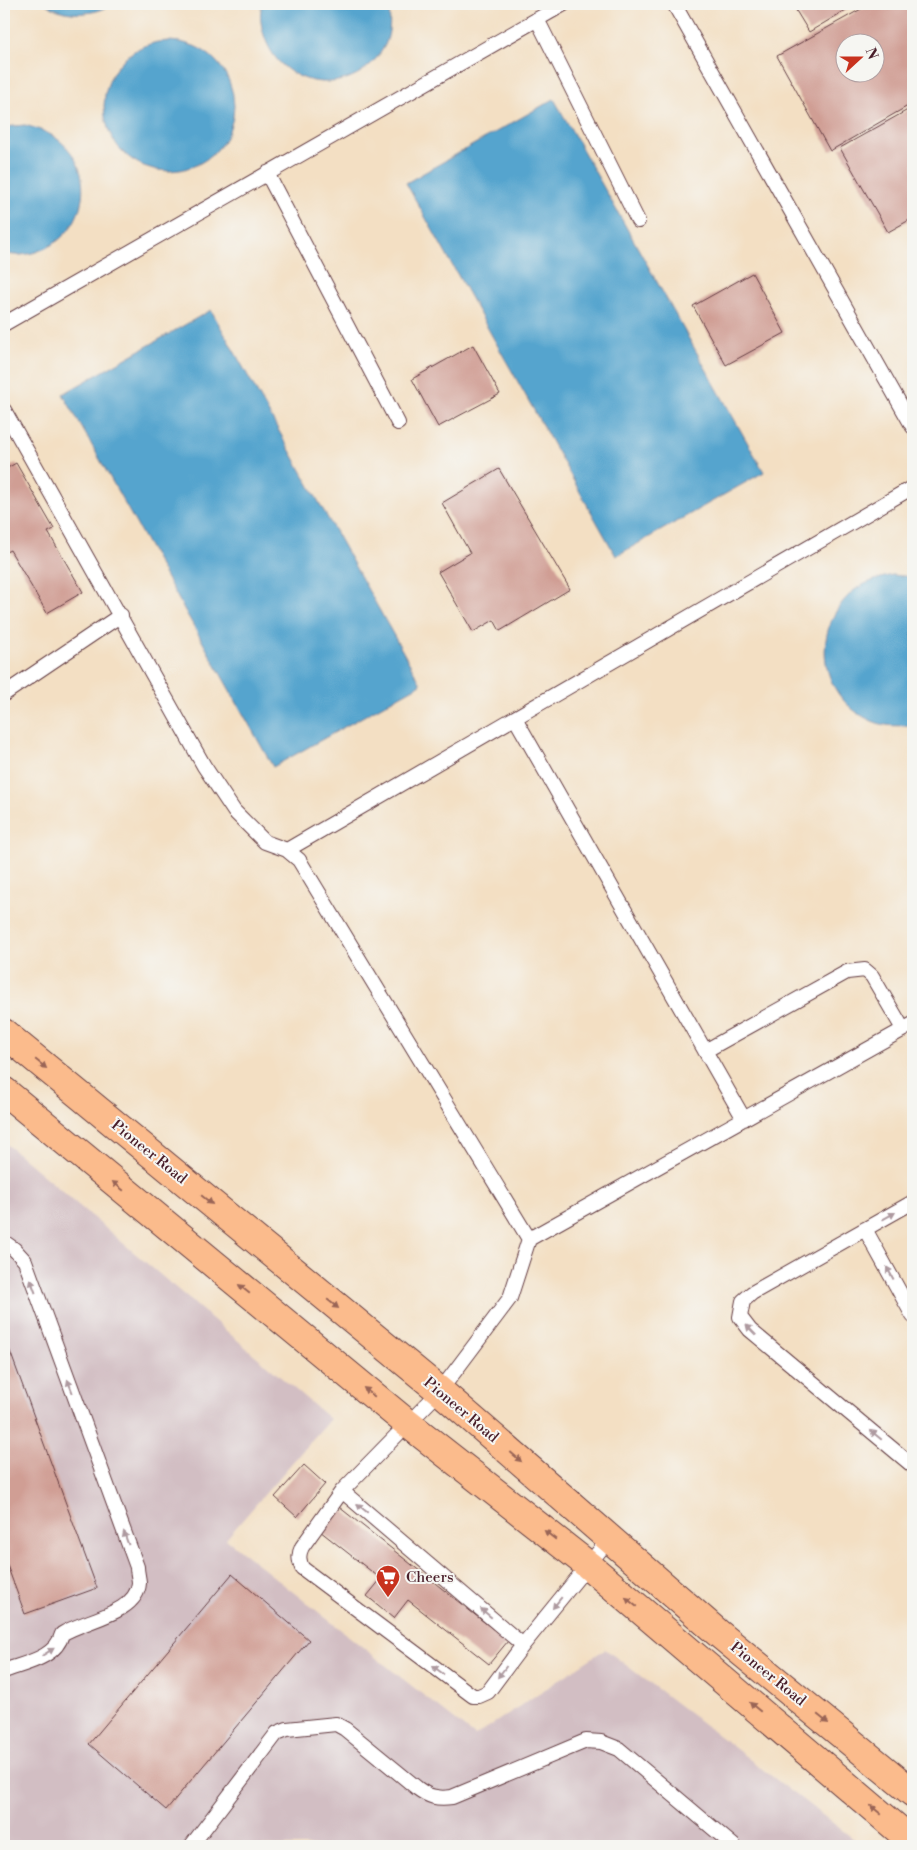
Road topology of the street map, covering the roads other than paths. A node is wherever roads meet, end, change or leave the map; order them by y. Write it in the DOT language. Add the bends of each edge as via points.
graph roads {
  1 [pos="564,4"];
  2 [pos="674,4"];
  3 [pos="537,20"];
  4 [pos="267,173"];
  5 [pos="638,221"];
  6 [pos="4,324"];
  7 [pos="4,410"];
  8 [pos="398,423"];
  9 [pos="913,427"];
  10 [pos="913,487"];
  11 [pos="121,615"];
  12 [pos="4,694"];
  13 [pos="515,718"];
  14 [pos="287,850"];
  15 [pos="908,1027"];
  16 [pos="4,1033"];
  17 [pos="705,1051"];
  18 [pos="4,1091"];
  19 [pos="744,1119"];
  20 [pos="913,1202"];
  21 [pos="865,1229"];
  22 [pos="529,1239"];
  23 [pos="4,1242"];
  24 [pos="913,1316"];
  25 [pos="440,1391"];
  26 [pos="407,1423"];
  27 [pos="913,1466"];
  28 [pos="342,1491"];
  29 [pos="610,1538"];
  30 [pos="588,1565"];
  31 [pos="523,1645"];
  32 [pos="4,1671"];
  33 [pos="913,1793"];
  34 [pos="913,1842"];
  35 [pos="191,1846"];
  36 [pos="734,1846"];
  1 -- 3 [label="lane"];
  2 -- 9 [label="lane"];
  3 -- 4 [label="lane"];
  3 -- 5 [label="lane"];
  4 -- 6 [label="lane"];
  4 -- 8 [label="lane"];
  7 -- 11 [label="lane"];
  10 -- 13 [label="lane"];
  11 -- 12 [label="lane"];
  11 -- 14 [label="lane" via="204,766 234,812 265,842"];
  13 -- 14 [label="lane"];
  13 -- 17 [label="lane"];
  14 -- 22 [label="lane" via="299,860"];
  15 -- 17 [label="lane" via="872,976 865,970 858,970 847,972"];
  15 -- 19 [label="lane"];
  16 -- 25 [label="main road, Pioneer Road, one-way"];
  17 -- 19 [label="lane"];
  26 -- 18 [label="main road, one-way"];
  19 -- 22 [label="lane"];
  21 -- 20 [label="lane, one-way"];
  24 -- 21 [label="lane, one-way"];
  27 -- 21 [label="lane, one-way" via="750,1330 740,1316 743,1301 752,1293"];
  22 -- 25 [label="lane" via="510,1298"];
  32 -- 23 [label="lane, one-way" via="51,1653 62,1634 69,1629 116,1612 132,1601 139,1585 137,1568 24,1262"];
  25 -- 26 [label="lane"];
  25 -- 29 [label="main road, Pioneer Road, one-way"];
  26 -- 28 [label="lane"];
  30 -- 26 [label="main road, one-way"];
  31 -- 28 [label="lane, one-way"];
  31 -- 28 [label="lane, one-way" via="488,1692 473,1696 302,1568 299,1560 302,1547"];
  29 -- 30 [label="lane"];
  29 -- 33 [label="main road, Pioneer Road, one-way"];
  30 -- 31 [label="lane, one-way"];
  34 -- 30 [label="main road, one-way"];
  35 -- 36 [label="lane" via="277,1733 286,1729 336,1724 417,1788 437,1799 452,1797 586,1741 601,1742 619,1749"];
}
